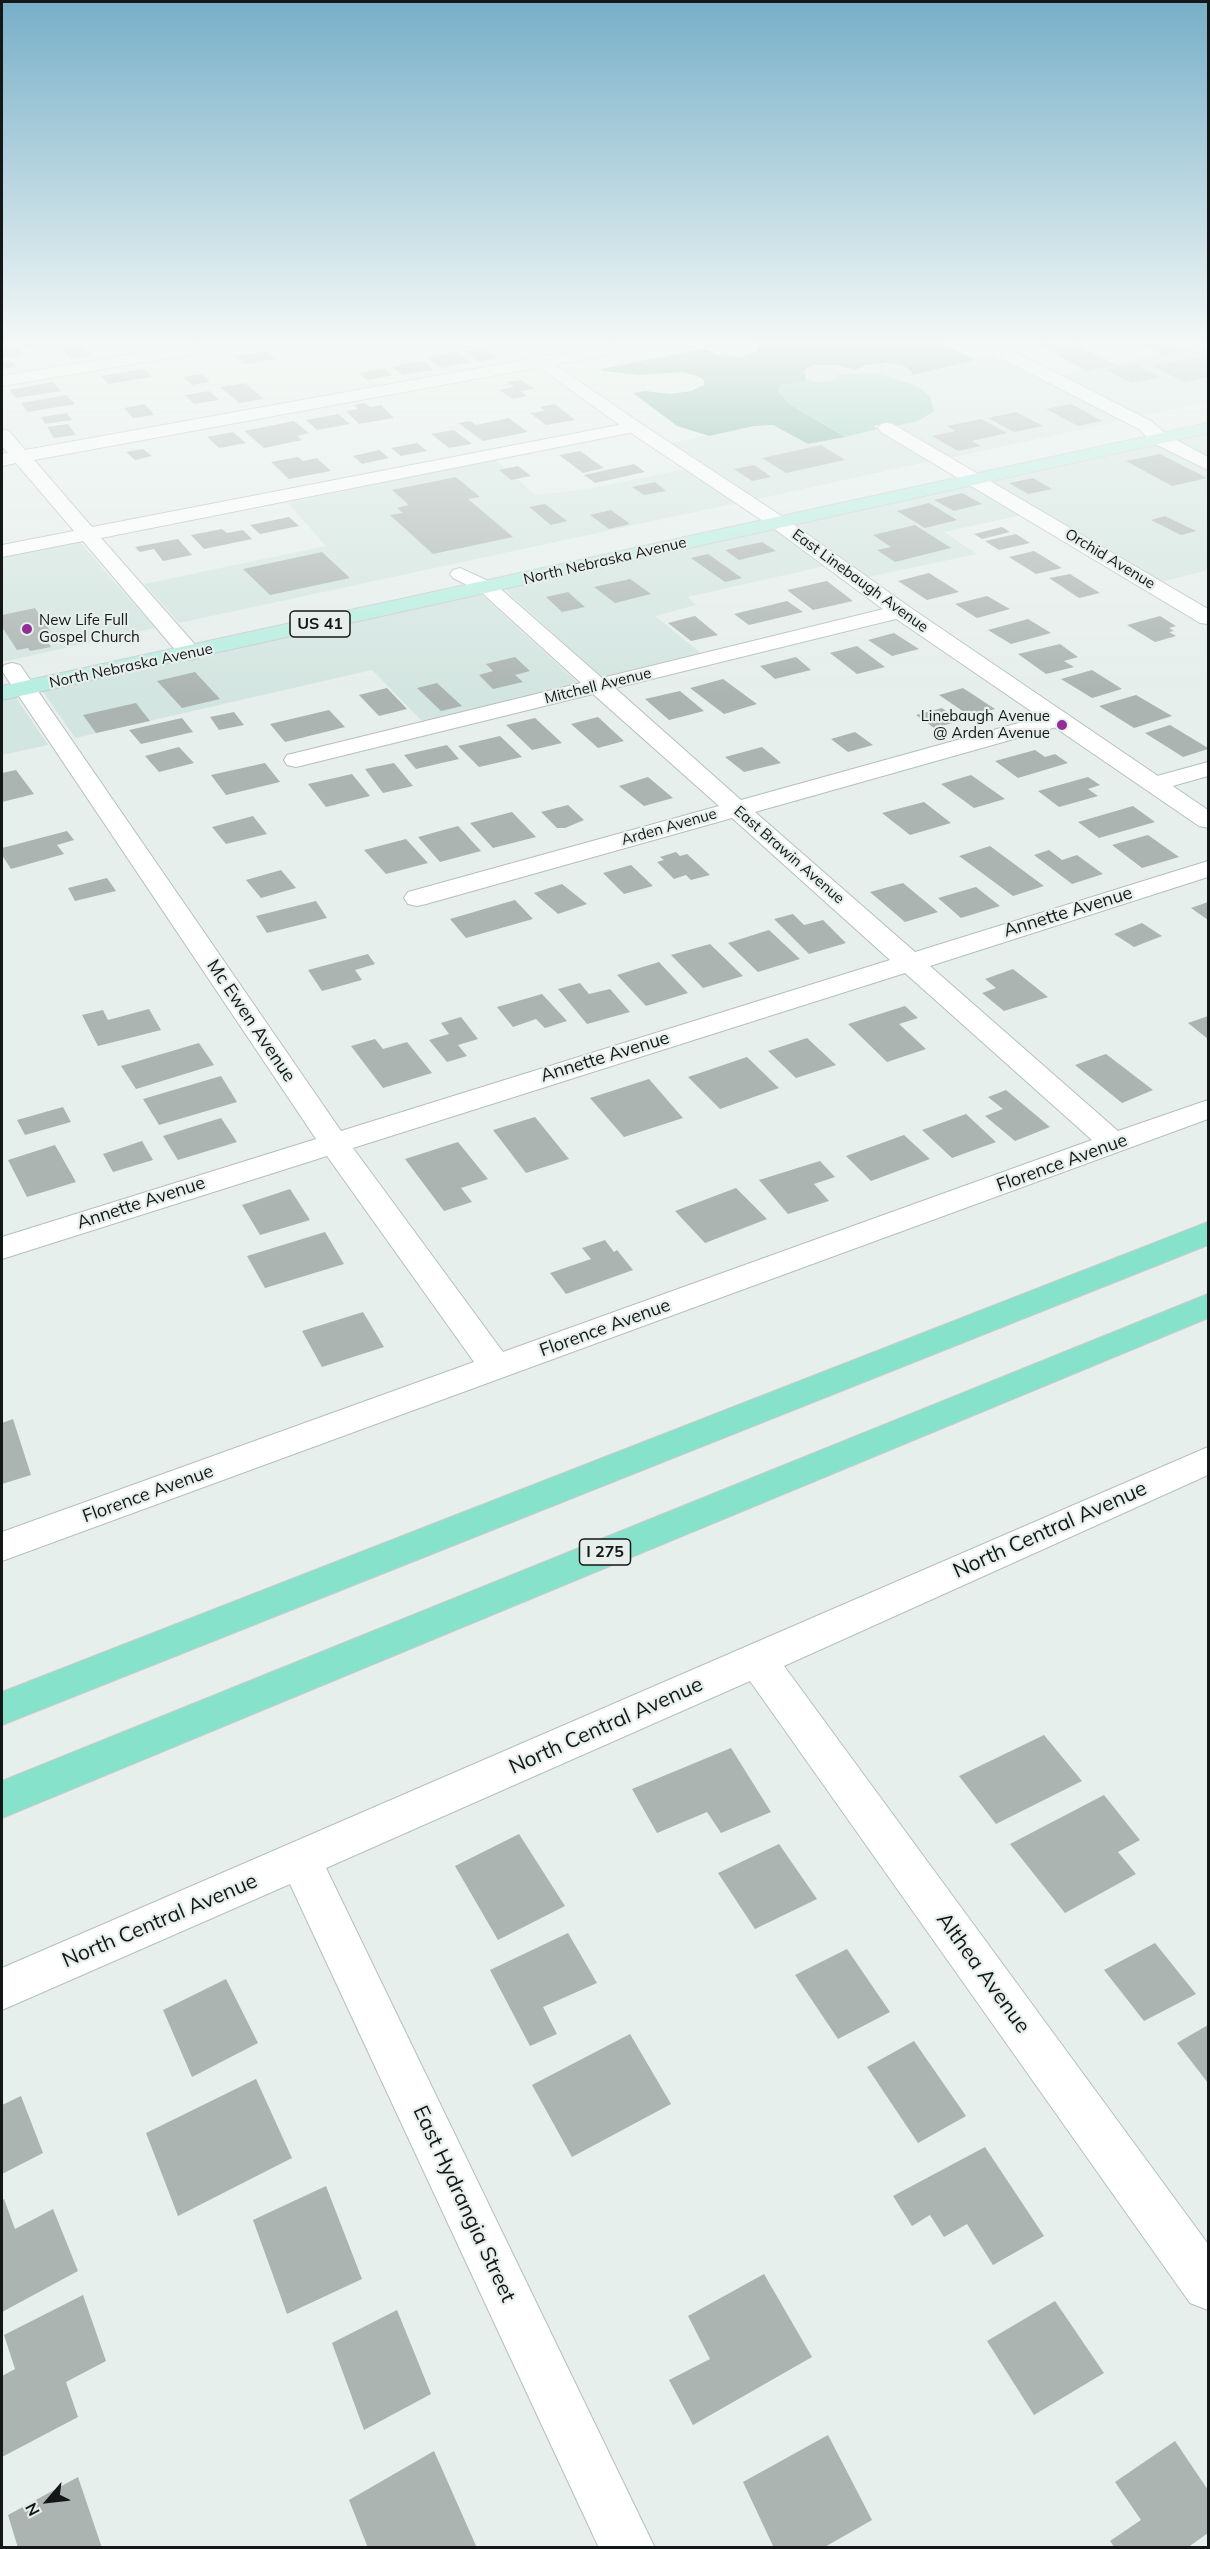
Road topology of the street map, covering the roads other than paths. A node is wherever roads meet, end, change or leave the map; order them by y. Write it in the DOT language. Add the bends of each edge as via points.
graph roads {
  1 [pos="14,461"];
  2 [pos="462,461"];
  3 [pos="686,461"];
  4 [pos="943,461"];
  5 [pos="976,461"];
  6 [pos="1061,461"];
  7 [pos="952,466"];
  8 [pos="975,480"];
  9 [pos="759,509"];
  10 [pos="779,523"];
  11 [pos="87,535"];
  12 [pos="2,551"];
  13 [pos="460,573"];
  14 [pos="488,588"];
  15 [pos="900,611"];
  16 [pos="1209,618"];
  17 [pos="175,635"];
  18 [pos="190,653"];
  19 [pos="10,681"];
  20 [pos="597,686"];
  21 [pos="1059,719"];
  22 [pos="296,760"];
  23 [pos="1209,769"];
  24 [pos="1155,784"];
  25 [pos="735,808"];
  26 [pos="1209,821"];
  27 [pos="1209,868"];
  28 [pos="417,898"];
  29 [pos="910,961"];
  30 [pos="1209,1109"];
  31 [pos="333,1142"];
  32 [pos="1114,1144"];
  33 [pos="1209,1233"];
  34 [pos="2,1248"];
  35 [pos="1209,1305"];
  36 [pos="496,1368"];
  37 [pos="1209,1460"];
  38 [pos="2,1547"];
  39 [pos="757,1660"];
  40 [pos="2,1709"];
  41 [pos="2,1800"];
  42 [pos="300,1860"];
  43 [pos="2,1989"];
  44 [pos="1209,2285"];
  45 [pos="628,2547"];
  1 -- 11 [label="street"];
  2 -- 11 [label="street"];
  3 -- 9 [label="street, East Linebaugh Avenue"];
  4 -- 7 [label="street, Orchid Avenue"];
  5 -- 7 [label="main road, North Nebraska Avenue / US 41"];
  6 -- 8 [label="main road, North Nebraska Avenue / US 41"];
  7 -- 8 [label="street, Orchid Avenue"];
  7 -- 9 [label="main road, North Nebraska Avenue / US 41"];
  8 -- 10 [label="main road, North Nebraska Avenue / US 41"];
  8 -- 16 [label="street, Orchid Avenue"];
  9 -- 10 [label="street, East Linebaugh Avenue"];
  9 -- 13 [label="main road, North Nebraska Avenue / US 41"];
  10 -- 14 [label="main road, North Nebraska Avenue / US 41"];
  10 -- 15 [label="street, East Linebaugh Avenue"];
  11 -- 12 [label="street"];
  11 -- 17 [label="street"];
  13 -- 14 [label="street, East Brawin Avenue"];
  13 -- 17 [label="main road, North Nebraska Avenue / US 41"];
  14 -- 18 [label="main road, North Nebraska Avenue / US 41"];
  14 -- 20 [label="street, East Brawin Avenue"];
  15 -- 20 [label="street, Mitchell Avenue"];
  15 -- 21 [label="street, East Linebaugh Avenue"];
  17 -- 18 [label="street"];
  17 -- 19 [label="main road, North Nebraska Avenue / US 41"];
  18 -- 19 [label="main road, North Nebraska Avenue / US 41"];
  19 -- 31 [label="street, Mc Ewen Avenue"];
  20 -- 22 [label="street, Mitchell Avenue"];
  20 -- 25 [label="street, East Brawin Avenue"];
  21 -- 24 [label="street, East Linebaugh Avenue"];
  21 -- 25 [label="street, Arden Avenue"];
  23 -- 24 [label="street"];
  24 -- 26 [label="street, East Linebaugh Avenue"];
  25 -- 28 [label="street, Arden Avenue"];
  25 -- 29 [label="street, East Brawin Avenue"];
  27 -- 29 [label="street, Annette Avenue"];
  29 -- 31 [label="street, Annette Avenue"];
  29 -- 32 [label="street, East Brawin Avenue"];
  30 -- 32 [label="street, Florence Avenue"];
  31 -- 34 [label="street, Annette Avenue"];
  31 -- 36 [label="street, Mc Ewen Avenue"];
  32 -- 36 [label="street, Florence Avenue"];
  33 -- 40 [label="highway"];
  35 -- 41 [label="highway, I 275"];
  36 -- 38 [label="street, Florence Avenue"];
  37 -- 39 [label="street, North Central Avenue"];
  39 -- 42 [label="street, North Central Avenue"];
  39 -- 44 [label="street, Althea Avenue"];
  42 -- 43 [label="street, North Central Avenue"];
  42 -- 45 [label="street, East Hydrangia Street"];
}
